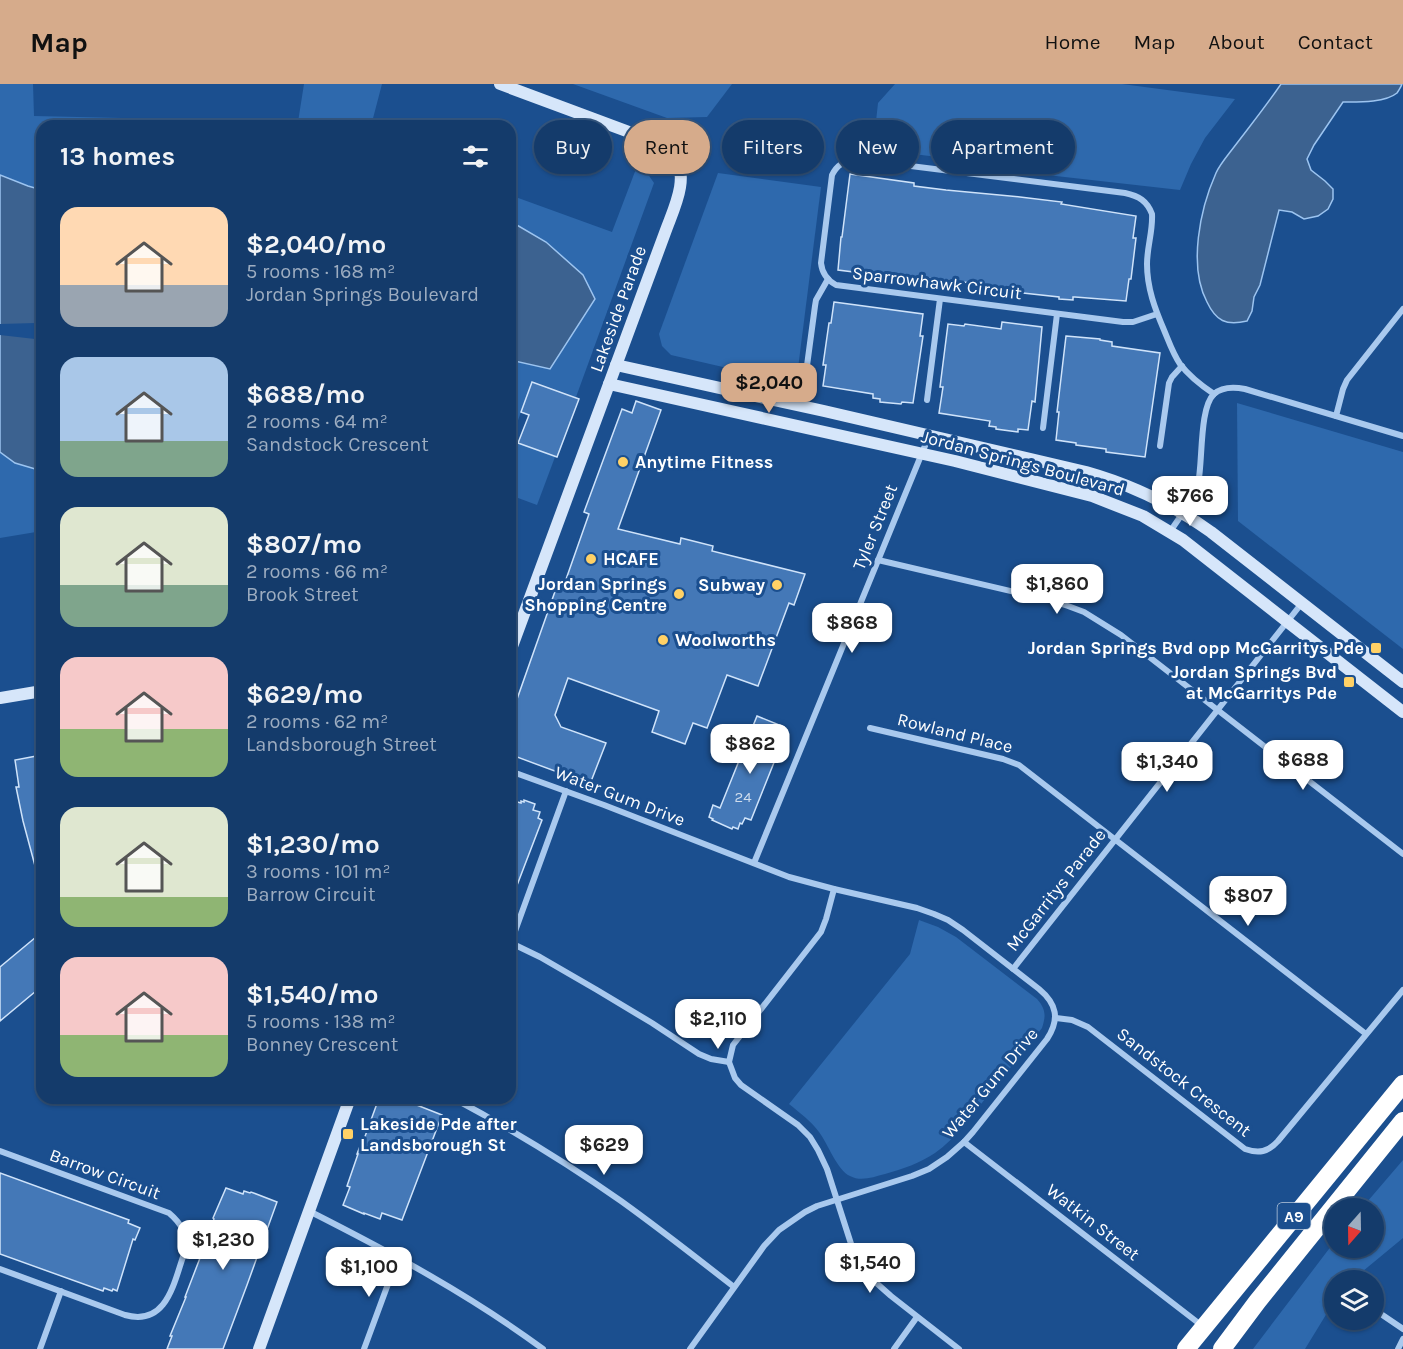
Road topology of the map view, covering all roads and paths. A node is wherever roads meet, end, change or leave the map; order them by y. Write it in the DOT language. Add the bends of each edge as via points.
graph roads {
  1 [pos="500,84"];
  2 [pos="828,279"];
  3 [pos="940,299"];
  4 [pos="1403,309"];
  5 [pos="1057,314"];
  6 [pos="1157,314"];
  7 [pos="616,366"];
  8 [pos="1182,366"];
  9 [pos="806,373"];
  10 [pos="609,384"];
  11 [pos="1214,394"];
  12 [pos="927,400"];
  13 [pos="1336,416"];
  14 [pos="1043,428"];
  15 [pos="929,436"];
  16 [pos="1403,436"];
  17 [pos="1160,446"];
  18 [pos="921,454"];
  19 [pos="1182,512"];
  20 [pos="1170,532"];
  21 [pos="878,560"];
  22 [pos="1302,603"];
  23 [pos="1287,621"];
  24 [pos="516,636"];
  25 [pos="1403,682"];
  26 [pos="36,693"];
  27 [pos="0,698"];
  28 [pos="1218,709"];
  29 [pos="1403,712"];
  30 [pos="870,728"];
  31 [pos="516,773"];
  32 [pos="566,791"];
  33 [pos="1115,839"];
  34 [pos="1403,854"];
  35 [pos="754,863"];
  36 [pos="834,889"];
  37 [pos="516,928"];
  38 [pos="516,947"];
  39 [pos="1013,969"];
  40 [pos="1403,990"];
  41 [pos="1056,1018"];
  42 [pos="1366,1034"];
  43 [pos="729,1062"];
  44 [pos="1403,1084"];
  45 [pos="348,1104"];
  46 [pos="464,1104"];
  47 [pos="1403,1121"];
  48 [pos="964,1142"];
  49 [pos="0,1151"];
  50 [pos="837,1200"];
  51 [pos="309,1211"];
  52 [pos="398,1257"];
  53 [pos="0,1269"];
  54 [pos="734,1287"];
  55 [pos="61,1291"];
  56 [pos="1384,1316"];
  57 [pos="917,1317"];
  58 [pos="1203,1327"];
  59 [pos="1403,1329"];
  60 [pos="1403,1339"];
  61 [pos="40,1349"];
  62 [pos="259,1349"];
  63 [pos="364,1349"];
  64 [pos="543,1349"];
  65 [pos="690,1349"];
  66 [pos="894,1349"];
  67 [pos="959,1349"];
  68 [pos="1186,1349"];
  69 [pos="1222,1349"];
  70 [pos="1398,1349"];
  1 -- 7 [label="street, Lakeside Parade" via="664,144 675,155 681,181 677,198"];
  2 -- 3 [label="street, Sparrowhawk Circuit" via="841,286"];
  2 -- 6 [label="street, Sparrowhawk Circuit" via="821,263 832,175 842,163 855,159 1139,197 1152,214 1147,275"];
  2 -- 9 [label="street" via="815,306"];
  3 -- 5 [label="street, Sparrowhawk Circuit"];
  3 -- 12 [label="street"];
  4 -- 13 [label="street" via="1347,380"];
  5 -- 6 [label="street, Sparrowhawk Circuit" via="1123,322"];
  5 -- 14 [label="street"];
  6 -- 8 [label="street, Sparrowhawk Circuit"];
  7 -- 10 [label="street, Lakeside Parade"];
  7 -- 15 [label="street, Jordan Springs Boulevard"];
  8 -- 11 [label="street, Sparrowhawk Circuit"];
  8 -- 17 [label="street" via="1169,382"];
  10 -- 18 [label="street, Jordan Springs Boulevard"];
  10 -- 24 [label="street, Lakeside Parade"];
  11 -- 13 [label="street" via="1238,388"];
  11 -- 19 [label="street" via="1205,415 1197,486"];
  13 -- 16 [label="street"];
  15 -- 18 [label="street, Tyler Street"];
  15 -- 19 [label="street, Jordan Springs Boulevard" via="1108,478"];
  18 -- 20 [label="street, Jordan Springs Boulevard" via="1092,496 1143,516"];
  18 -- 21 [label="street, Tyler Street"];
  19 -- 20 [label="street"];
  19 -- 22 [label="street, Jordan Springs Boulevard"];
  20 -- 23 [label="street, Jordan Springs Boulevard"];
  21 -- 28 [label="street" via="1049,600 1084,612 1121,635"];
  21 -- 35 [label="street, Tyler Street"];
  22 -- 23 [label="street, McGarritys Parade"];
  22 -- 25 [label="street, Jordan Springs Boulevard"];
  23 -- 28 [label="street, McGarritys Parade"];
  23 -- 29 [label="street, Jordan Springs Boulevard"];
  26 -- 27 [label="street"];
  28 -- 33 [label="street, McGarritys Parade"];
  28 -- 34 [label="street"];
  30 -- 33 [label="street, Rowland Place" via="1019,765"];
  31 -- 32 [label="street, Water Gum Drive"];
  32 -- 35 [label="street, Water Gum Drive"];
  32 -- 37 [label="street"];
  33 -- 39 [label="street, McGarritys Parade"];
  33 -- 42 [label="street, Rowland Place"];
  35 -- 36 [label="street, Water Gum Drive"];
  36 -- 39 [label="street, Water Gum Drive" via="934,914 963,930"];
  36 -- 43 [label="street" via="821,932 738,1037"];
  38 -- 43 [label="street" via="597,990 699,1054"];
  39 -- 41 [label="street, Water Gum Drive" via="1047,996"];
  40 -- 42 [label="street, Sandstock Crescent"];
  41 -- 42 [label="street, Sandstock Crescent" via="1088,1027 1237,1144 1259,1152 1267,1151 1278,1141"];
  41 -- 48 [label="street, Water Gum Drive" via="1047,1040"];
  43 -- 50 [label="street" via="741,1085 810,1137"];
  44 -- 58 [label="highway, A9"];
  45 -- 51 [label="street"];
  46 -- 54 [label="street" via="620,1200"];
  47 -- 69 [label="highway, A9"];
  48 -- 50 [label="street, Water Gum Drive" via="929,1169"];
  48 -- 58 [label="street, Watkin Street"];
  49 -- 55 [label="street, Barrow Circuit" via="169,1213 184,1231 185,1251 170,1293 152,1314 133,1317"];
  50 -- 54 [label="street, Water Gum Drive" via="805,1212 779,1230"];
  50 -- 57 [label="street" via="864,1272"];
  51 -- 52 [label="street"];
  51 -- 62 [label="street"];
  52 -- 63 [label="street"];
  52 -- 64 [label="street" via="466,1296"];
  53 -- 55 [label="street, Barrow Circuit"];
  54 -- 65 [label="street, Water Gum Drive"];
  55 -- 61 [label="street"];
  56 -- 59 [label="street"];
  57 -- 66 [label="street"];
  57 -- 67 [label="street"];
  58 -- 68 [label="highway, A9"];
  60 -- 70 [label="street"];
}
